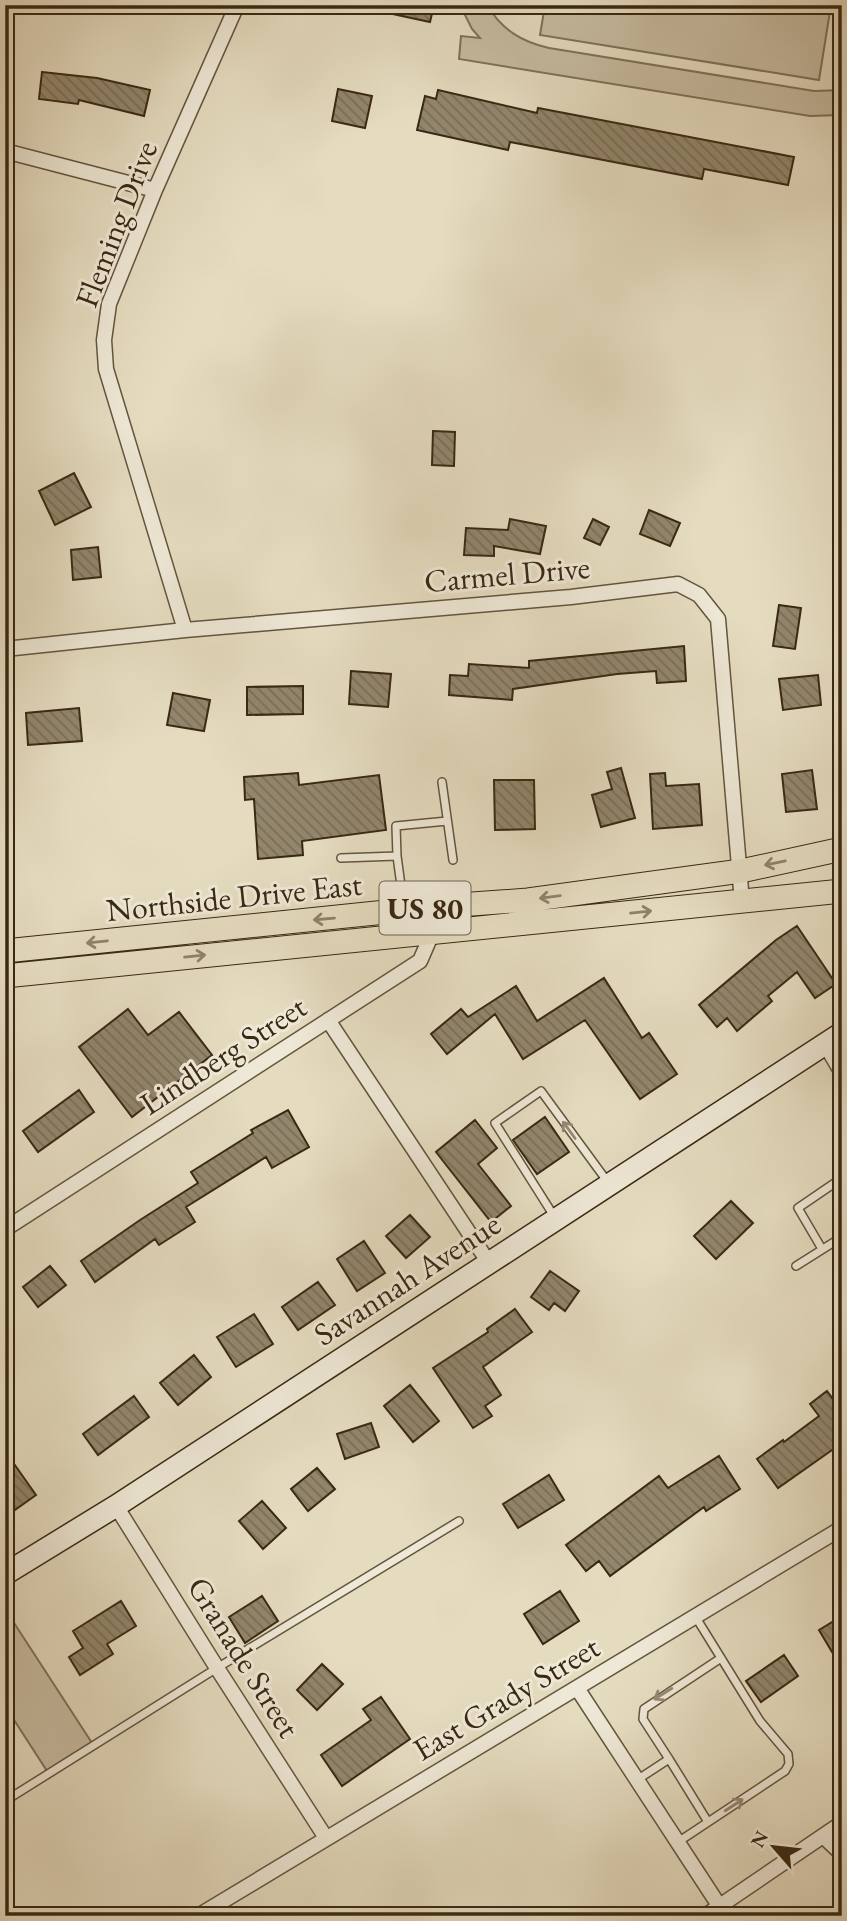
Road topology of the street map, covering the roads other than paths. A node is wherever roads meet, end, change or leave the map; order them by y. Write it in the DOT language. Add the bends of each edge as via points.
graph roads {
  1 [pos="237,5"];
  2 [pos="5,151"];
  3 [pos="155,190"];
  4 [pos="185,630"];
  5 [pos="5,649"];
  6 [pos="442,782"];
  7 [pos="447,821"];
  8 [pos="842,849"];
  9 [pos="397,856"];
  10 [pos="341,858"];
  11 [pos="453,860"];
  12 [pos="741,871"];
  13 [pos="842,891"];
  14 [pos="742,902"];
  15 [pos="444,906"];
  16 [pos="404,911"];
  17 [pos="432,932"];
  18 [pos="5,951"];
  19 [pos="5,976"];
  20 [pos="328,1020"];
  21 [pos="833,1039"];
  22 [pos="842,1073"];
  23 [pos="842,1178"];
  24 [pos="609,1185"];
  25 [pos="556,1220"];
  26 [pos="5,1229"];
  27 [pos="842,1237"];
  28 [pos="822,1249"];
  29 [pos="489,1263"];
  30 [pos="796,1266"];
  31 [pos="116,1506"];
  32 [pos="458,1521"];
  33 [pos="842,1528"];
  34 [pos="5,1574"];
  35 [pos="695,1616"];
  36 [pos="721,1658"];
  37 [pos="217,1668"];
  38 [pos="577,1689"];
  39 [pos="668,1759"];
  40 [pos="637,1780"];
  41 [pos="5,1801"];
  42 [pos="708,1822"];
  43 [pos="842,1823"];
  44 [pos="824,1837"];
  45 [pos="326,1838"];
  46 [pos="678,1842"];
  47 [pos="842,1854"];
  48 [pos="720,1906"];
  49 [pos="198,1916"];
  50 [pos="705,1916"];
  1 -- 3 [label="street, Fleming Drive"];
  2 -- 3 [label="street"];
  3 -- 4 [label="street, Fleming Drive" via="109,304 104,340 106,369"];
  4 -- 5 [label="street, Carmel Drive"];
  4 -- 12 [label="street, Carmel Drive" via="678,584 699,595 718,619"];
  6 -- 7 [label="lane"];
  7 -- 9 [label="lane" via="396,826"];
  7 -- 11 [label="lane"];
  8 -- 12 [label="main road, Northside Drive East / US 80, one-way"];
  9 -- 10 [label="lane"];
  9 -- 16 [label="lane"];
  12 -- 14 [label="street, Carmel Drive"];
  12 -- 15 [label="main road, Northside Drive East / US 80, one-way" via="528,900"];
  13 -- 14 [label="main road, Northside Drive East / US 80"];
  17 -- 14 [label="main road, Northside Drive East / US 80, one-way"];
  15 -- 16 [label="main road, Northside Drive East / US 80"];
  15 -- 17 [label="street, Lindberg Street"];
  16 -- 18 [label="main road, Northside Drive East / US 80, one-way"];
  19 -- 17 [label="main road, Northside Drive East / US 80, one-way"];
  17 -- 20 [label="street, Lindberg Street" via="420,961"];
  20 -- 26 [label="street, Lindberg Street"];
  20 -- 29 [label="street"];
  21 -- 22 [label="street"];
  21 -- 24 [label="street, Savannah Avenue"];
  23 -- 28 [label="lane" via="798,1208"];
  24 -- 25 [label="street, Savannah Avenue"];
  24 -- 25 [label="lane, one-way" via="541,1091 495,1124"];
  25 -- 29 [label="street, Savannah Avenue"];
  27 -- 28 [label="lane"];
  28 -- 30 [label="lane"];
  29 -- 31 [label="street, Savannah Avenue"];
  31 -- 34 [label="street, Savannah Avenue"];
  31 -- 37 [label="street, Granade Street"];
  32 -- 37 [label="lane"];
  33 -- 35 [label="street, East Grady Street"];
  35 -- 36 [label="lane"];
  35 -- 38 [label="street, East Grady Street"];
  36 -- 39 [label="lane, one-way" via="644,1709 643,1719"];
  42 -- 36 [label="lane, one-way" via="785,1771 789,1763 788,1754 760,1721"];
  37 -- 41 [label="lane"];
  37 -- 45 [label="street, Granade Street"];
  38 -- 40 [label="street"];
  38 -- 45 [label="street, East Grady Street"];
  39 -- 40 [label="lane"];
  39 -- 42 [label="lane"];
  40 -- 46 [label="street"];
  42 -- 46 [label="lane"];
  43 -- 44 [label="street"];
  44 -- 47 [label="street"];
  44 -- 48 [label="street"];
  45 -- 49 [label="street, East Grady Street"];
  46 -- 48 [label="street"];
  48 -- 50 [label="street"];
}
